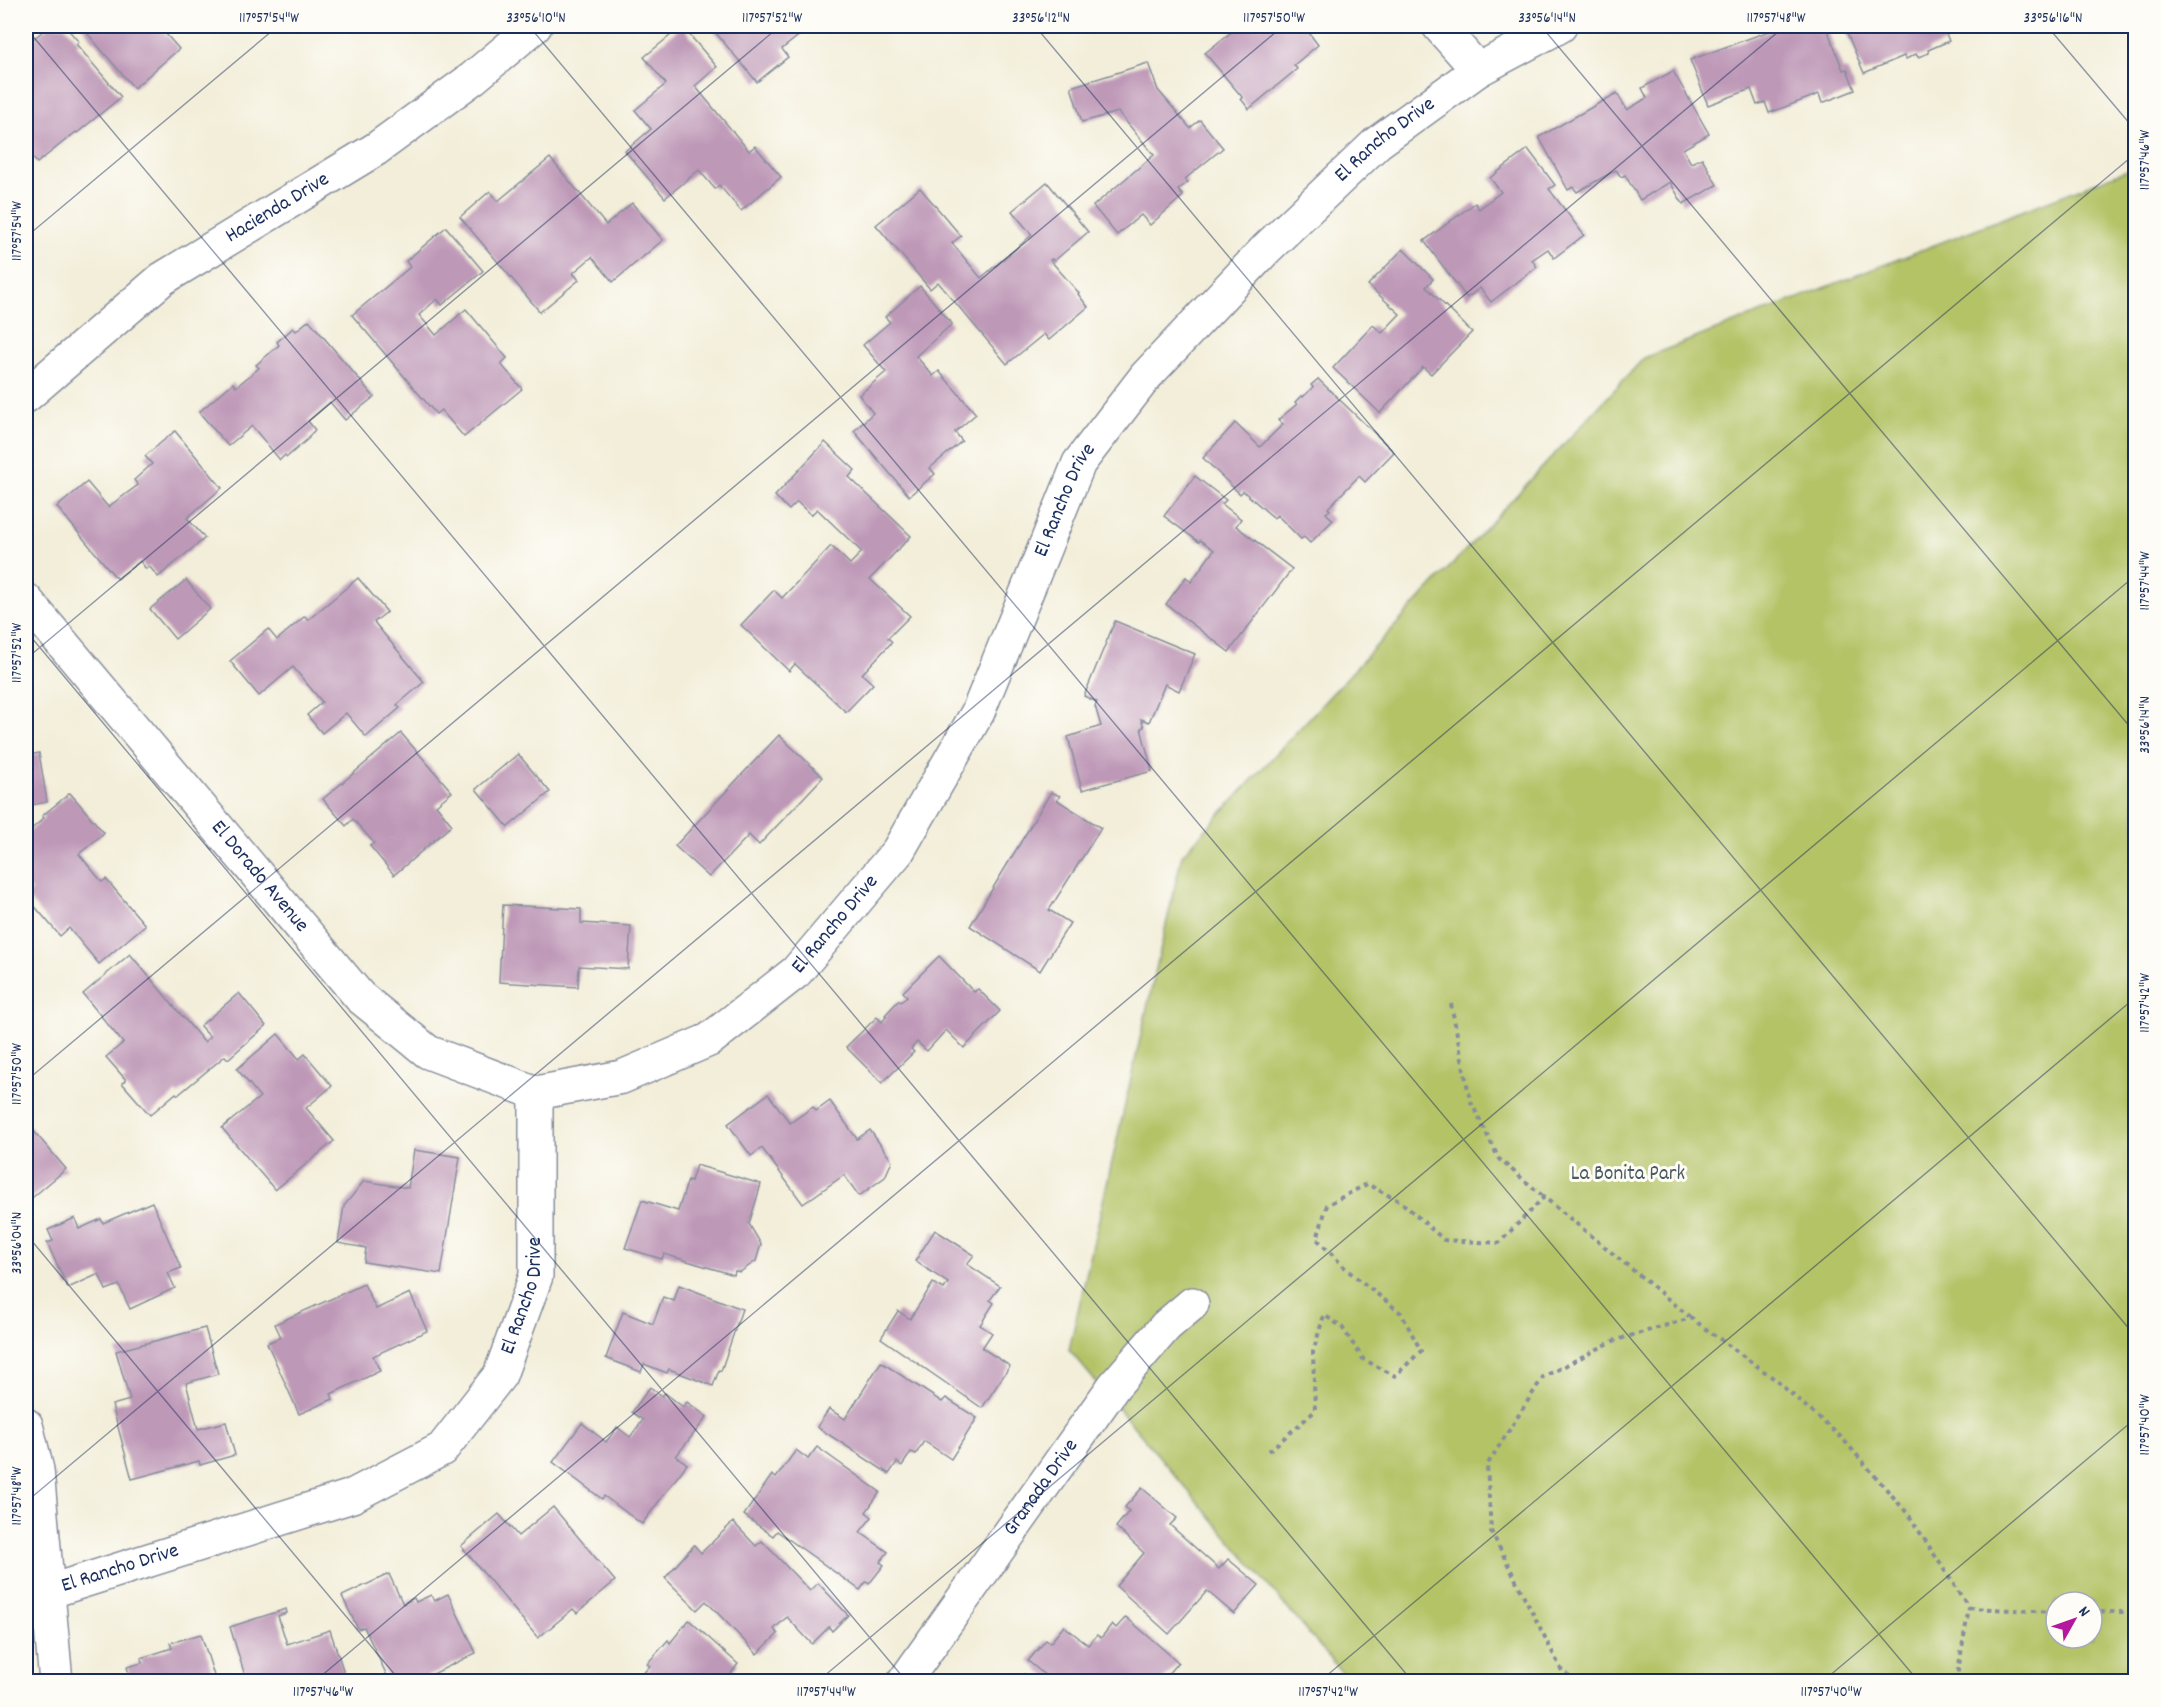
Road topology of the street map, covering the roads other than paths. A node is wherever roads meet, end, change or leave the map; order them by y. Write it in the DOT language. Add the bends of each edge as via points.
graph roads {
  1 [pos="535,26"];
  2 [pos="1439,26"];
  3 [pos="1560,26"];
  4 [pos="1478,70"];
  5 [pos="26,396"];
  6 [pos="26,600"];
  7 [pos="536,1093"];
  8 [pos="1192,1304"];
  9 [pos="26,1425"];
  10 [pos="37,1597"];
  11 [pos="56,1682"];
  12 [pos="904,1682"];
  1 -- 5 [label="street, Hacienda Drive" via="473,78 376,149 162,279"];
  2 -- 4 [label="street"];
  3 -- 4 [label="street, El Rancho Drive"];
  4 -- 7 [label="street, El Rancho Drive" via="1377,143 1266,249 1146,376 1080,463 978,712 898,852 796,972 710,1040 622,1077"];
  6 -- 7 [label="street, El Dorado Avenue" via="360,997 428,1052"];
  7 -- 10 [label="street, El Rancho Drive" via="536,1276 501,1375 442,1449 352,1496"];
  8 -- 12 [label="street, Granada Drive" via="1166,1326 1114,1386"];
  9 -- 10 [label="street" via="37,1470"];
  10 -- 11 [label="street"];
}
